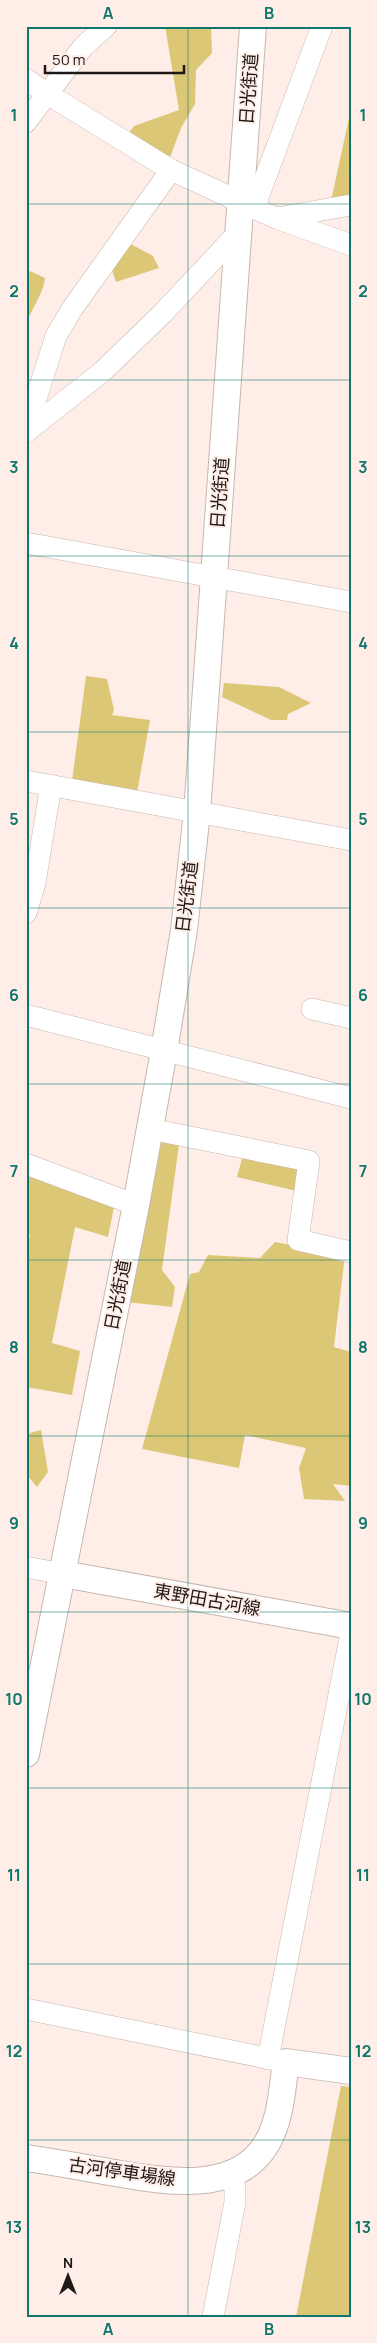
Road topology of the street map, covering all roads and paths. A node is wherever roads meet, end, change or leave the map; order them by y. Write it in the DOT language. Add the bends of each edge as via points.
graph roads {
  1 [pos="106,26"];
  2 [pos="254,26"];
  3 [pos="322,26"];
  4 [pos="26,79"];
  5 [pos="46,93"];
  6 [pos="26,122"];
  7 [pos="171,170"];
  8 [pos="248,206"];
  9 [pos="351,206"];
  10 [pos="276,218"];
  11 [pos="240,232"];
  12 [pos="351,245"];
  13 [pos="26,431"];
  14 [pos="26,543"];
  15 [pos="214,578"];
  16 [pos="351,602"];
  17 [pos="26,781"];
  18 [pos="51,785"];
  19 [pos="197,812"];
  20 [pos="350,834"];
  21 [pos="26,913"];
  22 [pos="312,1009"];
  23 [pos="26,1015"];
  24 [pos="351,1018"];
  25 [pos="164,1051"];
  26 [pos="351,1098"];
  27 [pos="150,1129"];
  28 [pos="26,1164"];
  29 [pos="136,1205"];
  30 [pos="351,1252"];
  31 [pos="26,1567"];
  32 [pos="63,1574"];
  33 [pos="351,1626"];
  34 [pos="351,1633"];
  35 [pos="26,1754"];
  36 [pos="26,2009"];
  37 [pos="277,2061"];
  38 [pos="351,2071"];
  39 [pos="26,2158"];
  40 [pos="229,2174"];
  41 [pos="213,2317"];
  1 -- 5 [label="street" via="83,47"];
  2 -- 8 [label="main road, 日光街道"];
  3 -- 8 [label="street"];
  4 -- 5 [label="street"];
  5 -- 6 [label="street"];
  5 -- 7 [label="street"];
  7 -- 8 [label="street"];
  7 -- 13 [label="street" via="72,308 56,336"];
  8 -- 10 [label="street"];
  8 -- 11 [label="main road, 日光街道"];
  9 -- 10 [label="street"];
  10 -- 12 [label="street"];
  11 -- 13 [label="street" via="103,371"];
  11 -- 15 [label="main road, 日光街道"];
  14 -- 15 [label="street"];
  15 -- 16 [label="street"];
  15 -- 19 [label="main road, 日光街道"];
  17 -- 18 [label="street"];
  18 -- 19 [label="street"];
  18 -- 21 [label="street" via="35,883"];
  19 -- 20 [label="street"];
  19 -- 25 [label="main road, 日光街道" via="184,930"];
  22 -- 24 [label="street"];
  23 -- 25 [label="street"];
  25 -- 26 [label="street"];
  25 -- 27 [label="main road, 日光街道"];
  27 -- 29 [label="main road, 日光街道"];
  27 -- 30 [label="street" via="309,1161 298,1240"];
  28 -- 29 [label="street"];
  29 -- 32 [label="main road, 日光街道"];
  31 -- 32 [label="street"];
  32 -- 33 [label="main road, 東野田古河線"];
  32 -- 35 [label="main road, 日光街道"];
  34 -- 37 [label="street"];
  36 -- 37 [label="street"];
  37 -- 38 [label="main road"];
  37 -- 40 [label="main road, 古河停車場線" via="279,2110 266,2145 242,2168"];
  39 -- 40 [label="main road, 古河停車場線" via="157,2180 192,2180"];
  40 -- 41 [label="street" via="235,2187 235,2202"];
}
